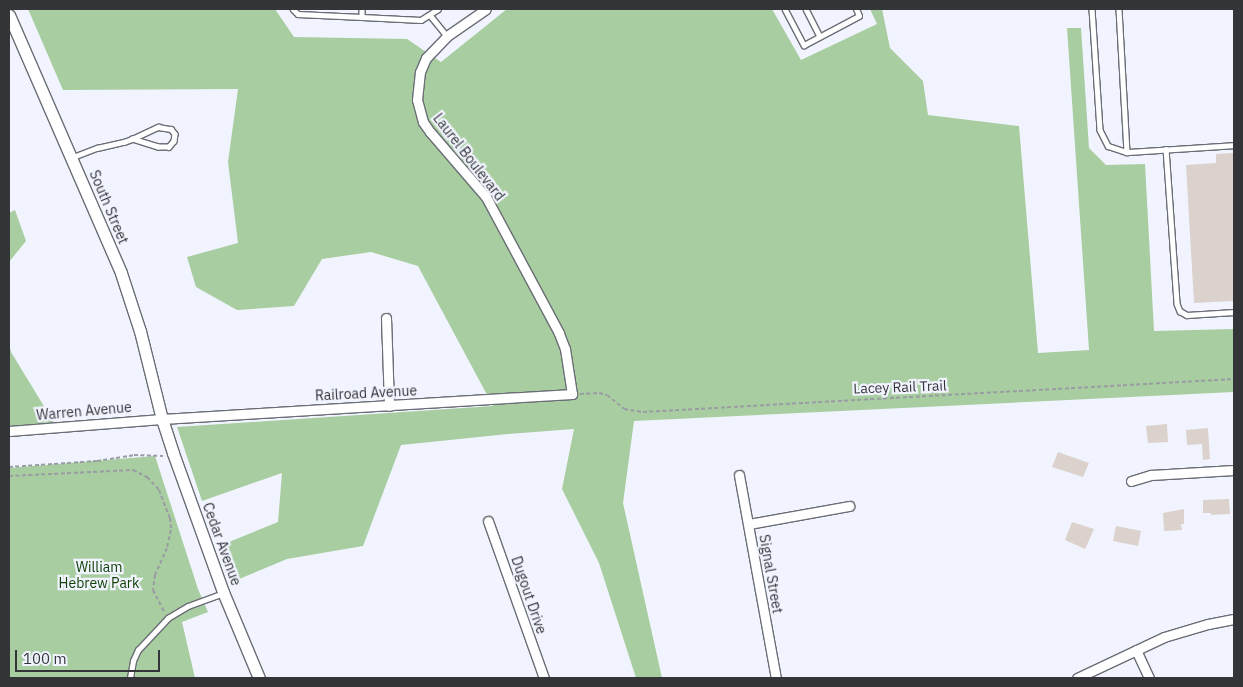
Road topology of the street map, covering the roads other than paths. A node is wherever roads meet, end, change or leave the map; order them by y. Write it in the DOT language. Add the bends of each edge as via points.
graph roads {
  1 [pos="293,9"];
  2 [pos="362,9"];
  3 [pos="438,9"];
  4 [pos="486,9"];
  5 [pos="785,9"];
  6 [pos="806,9"];
  7 [pos="856,9"];
  8 [pos="1092,9"];
  9 [pos="1119,9"];
  10 [pos="9,15"];
  11 [pos="430,15"];
  12 [pos="362,17"];
  13 [pos="447,36"];
  14 [pos="820,36"];
  15 [pos="132,139"];
  16 [pos="1234,145"];
  17 [pos="1166,149"];
  18 [pos="1127,152"];
  19 [pos="72,158"];
  20 [pos="1234,312"];
  21 [pos="386,318"];
  22 [pos="572,394"];
  23 [pos="389,406"];
  24 [pos="162,418"];
  25 [pos="9,430"];
  26 [pos="1234,470"];
  27 [pos="739,475"];
  28 [pos="1131,481"];
  29 [pos="849,506"];
  30 [pos="488,521"];
  31 [pos="748,524"];
  32 [pos="223,592"];
  33 [pos="1234,619"];
  34 [pos="1136,650"];
  35 [pos="130,678"];
  36 [pos="259,678"];
  37 [pos="544,678"];
  38 [pos="776,678"];
  39 [pos="1077,678"];
  40 [pos="1149,678"];
  1 -- 12 [label="lane" via="298,14"];
  2 -- 12 [label="lane"];
  3 -- 11 [label="lane"];
  4 -- 13 [label="street, Laurel Boulevard"];
  5 -- 14 [label="lane" via="804,45"];
  6 -- 14 [label="lane"];
  7 -- 14 [label="lane" via="859,16"];
  8 -- 18 [label="lane" via="1100,130 1108,146"];
  9 -- 18 [label="lane"];
  10 -- 19 [label="street, South Street"];
  11 -- 12 [label="lane" via="420,20"];
  11 -- 13 [label="lane"];
  13 -- 22 [label="street, Laurel Boulevard" via="426,58 420,72 417,100 420,112 430,132 474,183 495,214 559,334 565,349"];
  15 -- 15 [label="lane" via="158,127 171,129 175,134 169,147"];
  15 -- 19 [label="lane"];
  16 -- 17 [label="lane"];
  17 -- 18 [label="lane"];
  17 -- 20 [label="lane" via="1177,304 1187,315"];
  19 -- 24 [label="street, South Street" via="121,273"];
  21 -- 23 [label="street"];
  22 -- 23 [label="street, Railroad Avenue"];
  23 -- 24 [label="street, Railroad Avenue"];
  24 -- 25 [label="street, Warren Avenue"];
  24 -- 32 [label="street, Cedar Avenue"];
  26 -- 28 [label="street" via="1151,475"];
  27 -- 31 [label="street, Signal Street"];
  29 -- 31 [label="street"];
  30 -- 37 [label="street, Dugout Drive"];
  31 -- 38 [label="street, Signal Street"];
  32 -- 35 [label="lane" via="168,618 138,650"];
  32 -- 36 [label="street, Cedar Avenue"];
  33 -- 34 [label="street" via="1187,630"];
  34 -- 39 [label="street"];
  34 -- 40 [label="street"];
}
